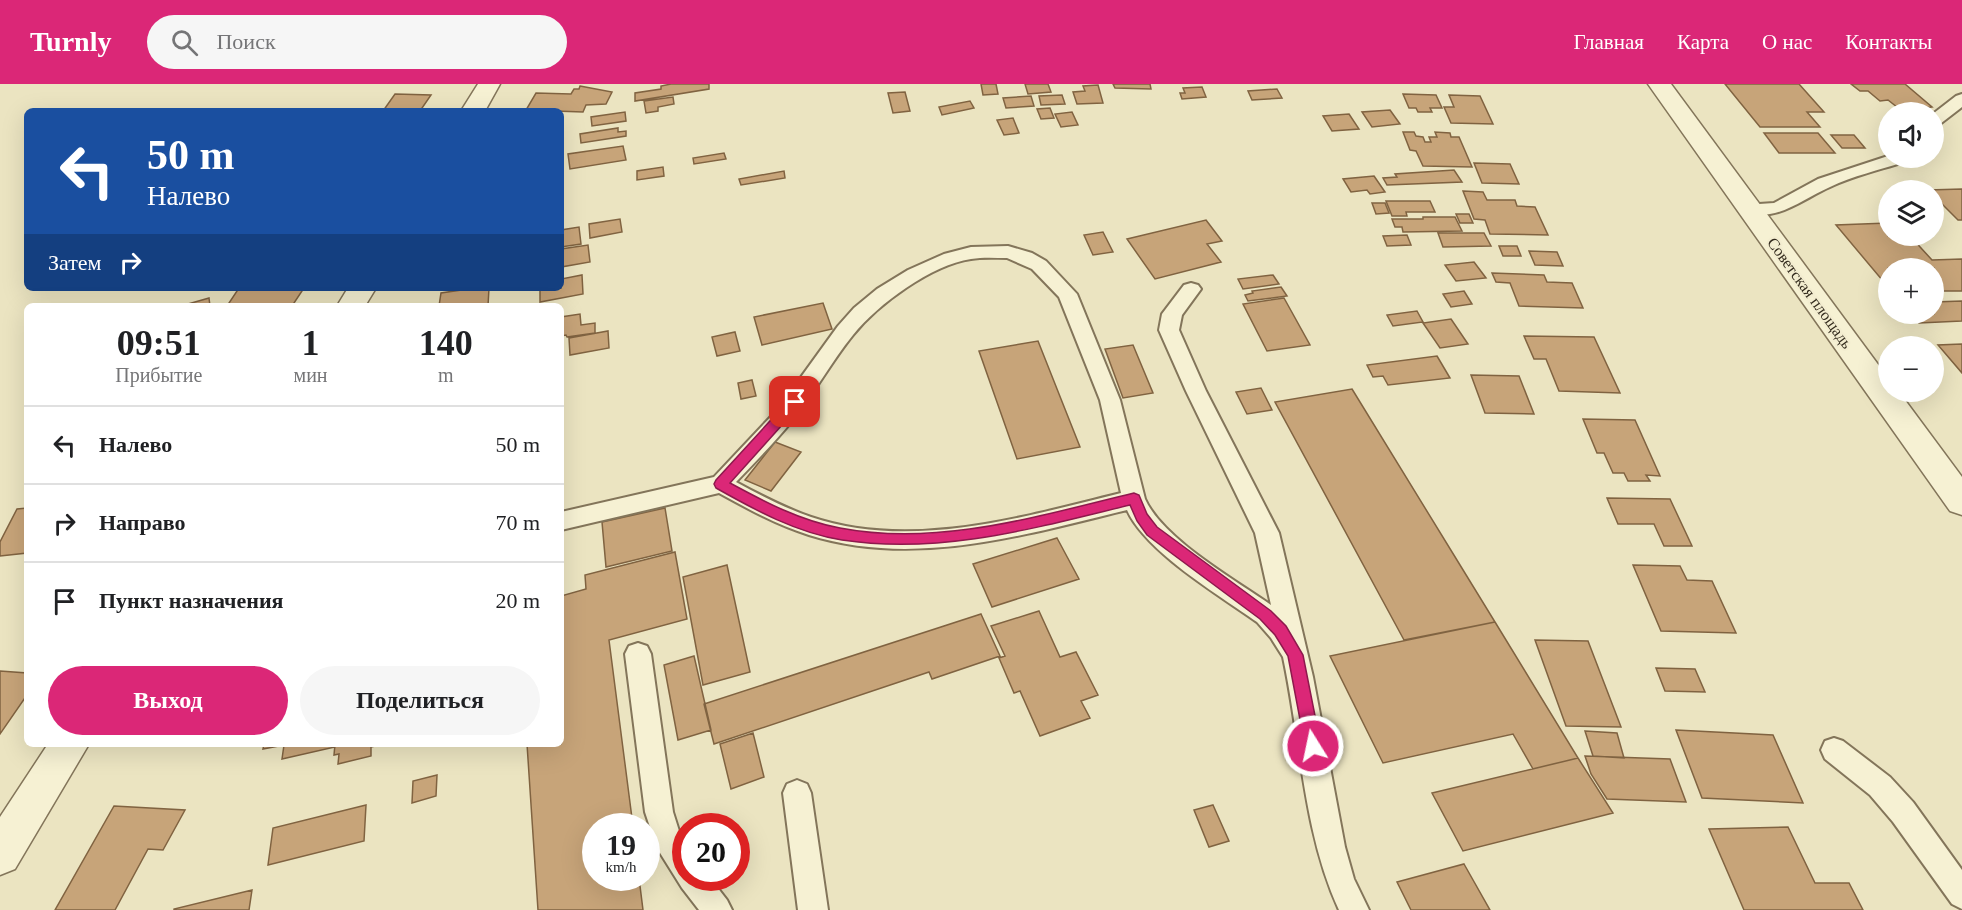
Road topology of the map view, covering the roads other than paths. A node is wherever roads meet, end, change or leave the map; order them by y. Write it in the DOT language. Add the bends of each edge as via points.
graph roads {
  1 [pos="489,84"];
  2 [pos="1659,84"];
  3 [pos="1962,99"];
  4 [pos="474,108"];
  5 [pos="1944,113"];
  6 [pos="1878,165"];
  7 [pos="1750,209"];
  8 [pos="1191,289"];
  9 [pos="721,484"];
  10 [pos="1134,499"];
  11 [pos="1962,502"];
  12 [pos="564,520"];
  13 [pos="638,654"];
  14 [pos="1295,655"];
  15 [pos="68,747"];
  16 [pos="1834,750"];
  17 [pos="796,793"];
  18 [pos="672,847"];
  19 [pos="0,854"];
  20 [pos="702,891"];
  21 [pos="1962,894"];
  22 [pos="717,910"];
  23 [pos="813,910"];
  24 [pos="1354,910"];
  1 -- 4 [label="street"];
  2 -- 7 [label="street, Советская площадь"];
  3 -- 5 [label="lane"];
  6 -- 7 [label="lane" via="1824,183 1777,208"];
  7 -- 11 [label="street, Советская площадь"];
  8 -- 14 [label="lane" via="1172,314 1169,330 1267,533"];
  9 -- 10 [label="lane" via="812,527 900,540 1004,530"];
  9 -- 10 [label="lane" via="785,415 861,313 934,264 993,251 1039,264 1067,294 1110,400"];
  9 -- 12 [label="lane"];
  10 -- 14 [label="lane" via="1152,531 1266,615"];
  13 -- 18 [label="lane" via="660,812"];
  14 -- 24 [label="lane" via="1331,847"];
  15 -- 19 [label="street"];
  16 -- 21 [label="lane" via="1880,786"];
  17 -- 23 [label="lane"];
  20 -- 22 [label="lane"];
}
